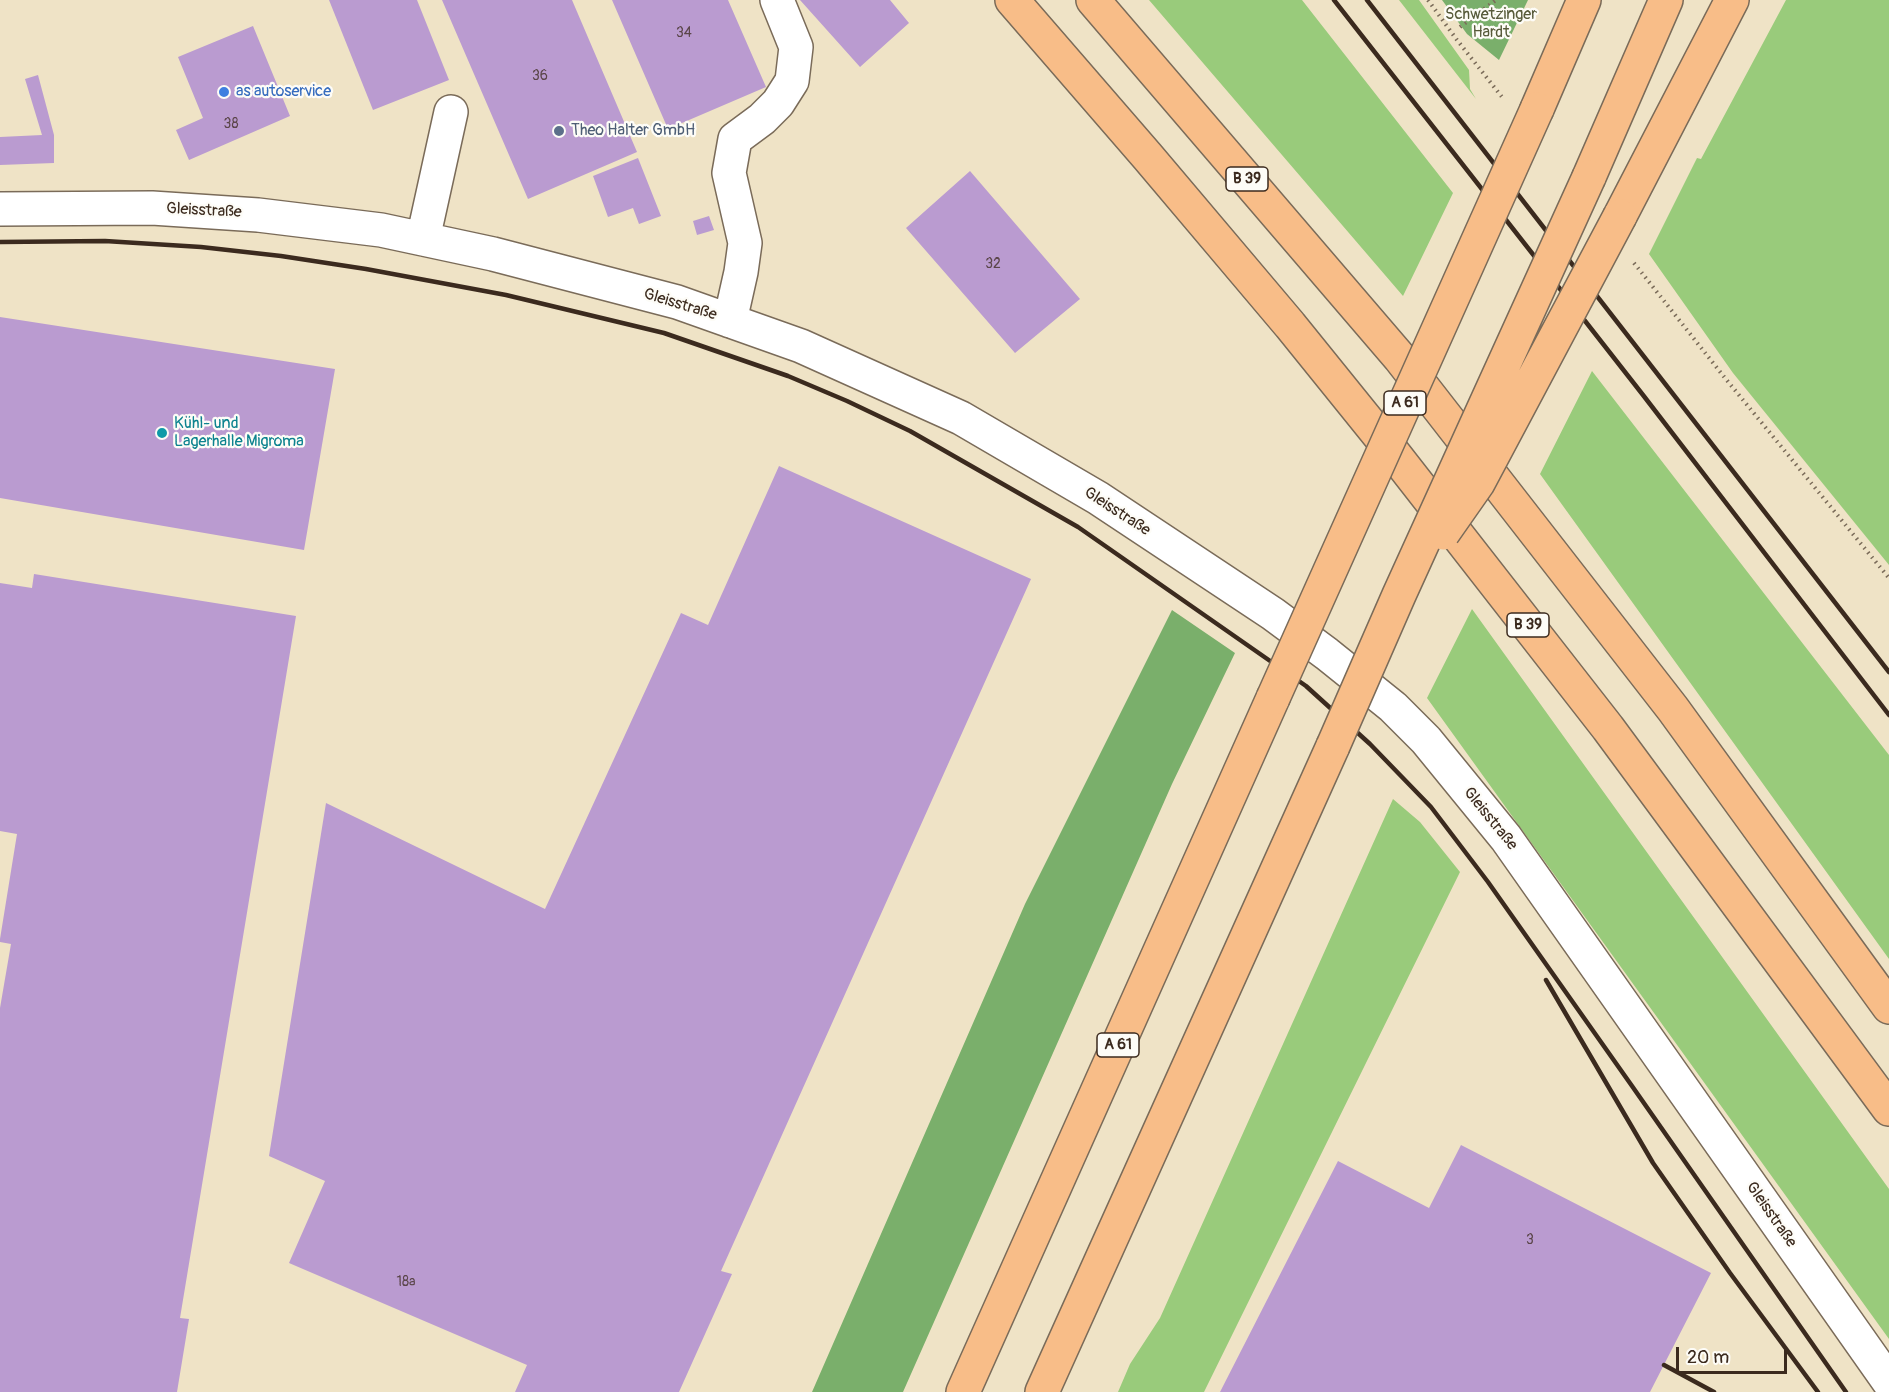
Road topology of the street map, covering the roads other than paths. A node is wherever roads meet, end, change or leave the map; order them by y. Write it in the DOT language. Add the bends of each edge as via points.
graph roads {
  1 [pos="777,0"];
  2 [pos="1012,0"];
  3 [pos="1093,0"];
  4 [pos="1584,0"];
  5 [pos="1666,0"];
  6 [pos="1732,0"];
  7 [pos="451,112"];
  8 [pos="0,208"];
  9 [pos="423,239"];
  10 [pos="730,321"];
  11 [pos="1399,595"];
  12 [pos="1889,1007"];
  13 [pos="1889,1109"];
  14 [pos="1889,1382"];
  15 [pos="963,1392"];
  16 [pos="1042,1392"];
  1 -- 10 [label="street" via="796,47 792,81 778,103 735,139 729,173 745,243"];
  2 -- 13 [label="highway, B 39" via="1163,174 1395,454 1608,729"];
  3 -- 12 [label="highway, B 39" via="1400,358 1673,709"];
  4 -- 15 [label="highway, A 61, bridge" via="1523,107 1273,698"];
  5 -- 11 [label="highway, bridge"];
  6 -- 11 [label="highway, bridge" via="1478,483"];
  7 -- 9 [label="street"];
  8 -- 9 [label="street, Gleisstraße" via="152,208 258,214"];
  9 -- 10 [label="street, Gleisstraße" via="677,302"];
  10 -- 14 [label="street, Gleisstraße" via="801,346 961,418 1098,498 1273,614 1393,707 1506,838"];
  11 -- 16 [label="highway, bridge"];
}
